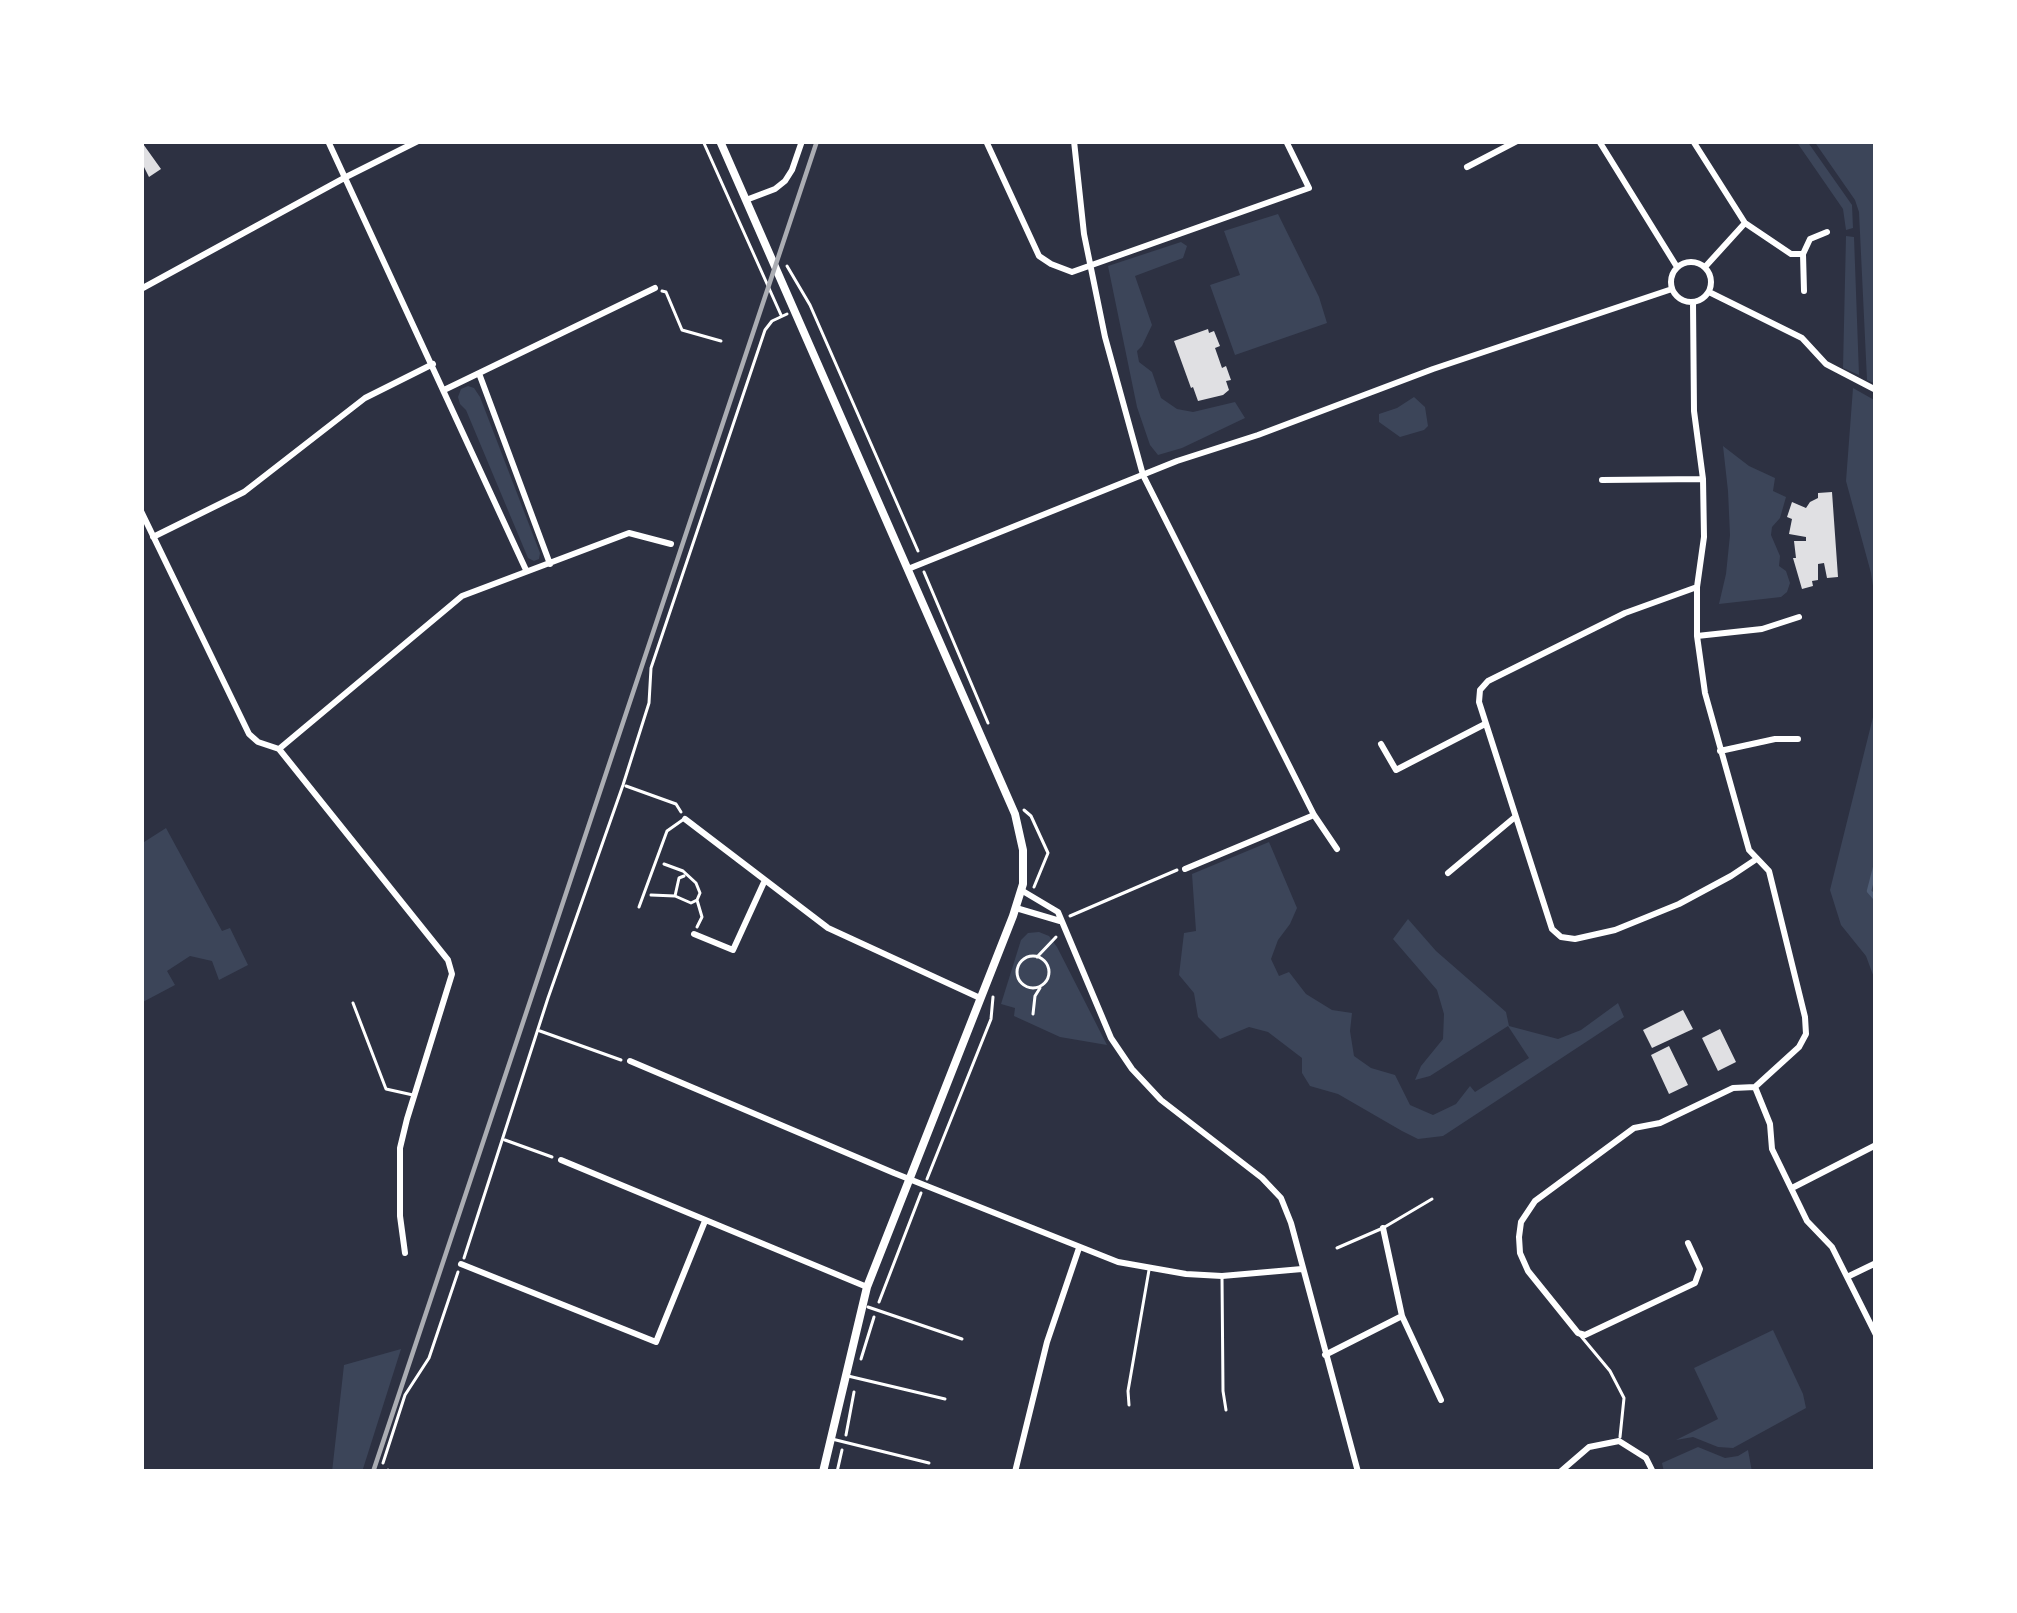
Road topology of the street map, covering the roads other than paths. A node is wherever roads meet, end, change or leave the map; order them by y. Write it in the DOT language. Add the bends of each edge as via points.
graph roads {
  1 [pos="328,141"];
  2 [pos="418,141"];
  3 [pos="720,141"];
  4 [pos="802,141"];
  5 [pos="986,141"];
  6 [pos="1074,141"];
  7 [pos="1286,141"];
  8 [pos="1516,141"];
  9 [pos="1599,141"];
  10 [pos="1693,141"];
  11 [pos="1467,167"];
  12 [pos="346,177"];
  13 [pos="746,200"];
  14 [pos="1745,223"];
  15 [pos="1827,232"];
  16 [pos="1802,254"];
  17 [pos="1090,267"];
  18 [pos="1677,267"];
  19 [pos="1706,267"];
  20 [pos="655,288"];
  21 [pos="141,289"];
  22 [pos="1672,290"];
  23 [pos="1709,292"];
  24 [pos="1804,292"];
  25 [pos="1693,303"];
  26 [pos="433,364"];
  27 [pos="479,374"];
  28 [pos="444,390"];
  29 [pos="1876,390"];
  30 [pos="1143,476"];
  31 [pos="1703,479"];
  32 [pos="1602,480"];
  33 [pos="141,511"];
  34 [pos="153,538"];
  35 [pos="671,544"];
  36 [pos="550,563"];
  37 [pos="908,569"];
  38 [pos="526,570"];
  39 [pos="1697,587"];
  40 [pos="1799,617"];
  41 [pos="1697,636"];
  42 [pos="1485,724"];
  43 [pos="1798,739"];
  44 [pos="1381,744"];
  45 [pos="279,749"];
  46 [pos="1720,751"];
  47 [pos="1314,815"];
  48 [pos="1515,817"];
  49 [pos="686,818"];
  50 [pos="1337,849"];
  51 [pos="1755,859"];
  52 [pos="1185,869"];
  53 [pos="1448,873"];
  54 [pos="765,880"];
  55 [pos="1026,893"];
  56 [pos="639,907"];
  57 [pos="1016,908"];
  58 [pos="1060,921"];
  59 [pos="694,934"];
  60 [pos="980,998"];
  61 [pos="353,1003"];
  62 [pos="630,1061"];
  63 [pos="1755,1088"];
  64 [pos="414,1095"];
  65 [pos="1876,1145"];
  66 [pos="561,1160"];
  67 [pos="909,1178"];
  68 [pos="1792,1188"];
  69 [pos="1432,1199"];
  70 [pos="705,1221"];
  71 [pos="1383,1228"];
  72 [pos="1688,1243"];
  73 [pos="1079,1248"];
  74 [pos="1337,1248"];
  75 [pos="405,1253"];
  76 [pos="1876,1263"];
  77 [pos="1150,1268"];
  78 [pos="460,1269"];
  79 [pos="1302,1269"];
  80 [pos="1222,1276"];
  81 [pos="1846,1277"];
  82 [pos="867,1287"];
  83 [pos="862,1305"];
  84 [pos="1402,1316"];
  85 [pos="1579,1334"];
  86 [pos="1876,1334"];
  87 [pos="962,1339"];
  88 [pos="1324,1354"];
  89 [pos="851,1377"];
  90 [pos="945,1400"];
  91 [pos="1441,1400"];
  92 [pos="1129,1405"];
  93 [pos="1226,1410"];
  94 [pos="830,1439"];
  95 [pos="1619,1442"];
  96 [pos="929,1463"];
  97 [pos="823,1472"];
  98 [pos="1015,1472"];
  99 [pos="1358,1472"];
  100 [pos="1560,1472"];
  101 [pos="1653,1472"];
  1 -- 12 [label="street"];
  2 -- 12 [label="street"];
  3 -- 13 [label="street"];
  4 -- 13 [label="street" via="785,181"];
  5 -- 17 [label="street" via="1039,256 1072,272"];
  6 -- 17 [label="street"];
  7 -- 17 [label="street" via="1309,188"];
  8 -- 11 [label="street"];
  9 -- 18 [label="street"];
  10 -- 14 [label="street"];
  12 -- 21 [label="street"];
  12 -- 26 [label="street"];
  13 -- 37 [label="street"];
  14 -- 16 [label="street"];
  14 -- 19 [label="street"];
  15 -- 16 [label="street"];
  16 -- 24 [label="street"];
  17 -- 30 [label="street"];
  18 -- 19 [label="street"];
  18 -- 22 [label="street"];
  19 -- 23 [label="street"];
  20 -- 27 [label="street"];
  22 -- 25 [label="street"];
  22 -- 30 [label="street"];
  23 -- 25 [label="street"];
  23 -- 29 [label="street" via="1802,338 1826,364"];
  25 -- 31 [label="street"];
  26 -- 28 [label="street"];
  26 -- 34 [label="street" via="365,398 244,492"];
  27 -- 28 [label="street"];
  27 -- 36 [label="street"];
  28 -- 38 [label="street"];
  30 -- 37 [label="street"];
  30 -- 47 [label="street"];
  31 -- 32 [label="street"];
  31 -- 39 [label="street"];
  33 -- 34 [label="street"];
  34 -- 45 [label="street" via="249,734"];
  35 -- 36 [label="street" via="629,533"];
  36 -- 38 [label="street"];
  37 -- 55 [label="street" via="1016,814"];
  38 -- 45 [label="street" via="462,596"];
  39 -- 41 [label="street"];
  39 -- 42 [label="street" via="1487,681 1479,702"];
  40 -- 41 [label="street"];
  41 -- 46 [label="street"];
  42 -- 44 [label="street" via="1396,770"];
  42 -- 48 [label="street"];
  43 -- 46 [label="street"];
  45 -- 64 [label="street" via="448,960 452,974"];
  46 -- 51 [label="street"];
  47 -- 50 [label="street"];
  47 -- 52 [label="street"];
  48 -- 51 [label="street" via="1561,937 1615,930"];
  48 -- 53 [label="street"];
  49 -- 54 [label="street"];
  49 -- 56 [label="lane" via="667,831"];
  51 -- 63 [label="street" via="1769,871 1806,1034"];
  54 -- 59 [label="street" via="734,950"];
  54 -- 60 [label="street" via="828,928"];
  55 -- 57 [label="street"];
  55 -- 58 [label="street" via="1052,906"];
  57 -- 58 [label="street"];
  57 -- 60 [label="street"];
  58 -- 79 [label="street" via="1132,1070 1280,1198"];
  60 -- 67 [label="street"];
  61 -- 64 [label="lane" via="386,1089"];
  62 -- 67 [label="street"];
  63 -- 68 [label="street"];
  63 -- 85 [label="street" via="1733,1088 1634,1128 1528,1210 1520,1253"];
  64 -- 75 [label="street" via="400,1148"];
  65 -- 68 [label="street"];
  66 -- 70 [label="street"];
  67 -- 73 [label="street"];
  67 -- 82 [label="street"];
  68 -- 81 [label="street"];
  69 -- 71 [label="lane"];
  70 -- 78 [label="street" via="656,1342"];
  70 -- 82 [label="street"];
  71 -- 74 [label="lane"];
  71 -- 84 [label="street"];
  72 -- 85 [label="street" via="1700,1269 1695,1282"];
  73 -- 77 [label="street"];
  73 -- 98 [label="street"];
  76 -- 81 [label="street"];
  77 -- 80 [label="street"];
  77 -- 92 [label="lane"];
  79 -- 80 [label="street"];
  79 -- 88 [label="street"];
  80 -- 93 [label="lane"];
  81 -- 86 [label="street"];
  82 -- 83 [label="street"];
  83 -- 87 [label="lane"];
  83 -- 89 [label="street"];
  84 -- 88 [label="street"];
  84 -- 91 [label="street"];
  85 -- 95 [label="lane" via="1624,1398"];
  88 -- 99 [label="street"];
  89 -- 90 [label="lane"];
  89 -- 94 [label="street"];
  94 -- 96 [label="lane"];
  94 -- 97 [label="street"];
  95 -- 100 [label="street" via="1589,1447"];
  95 -- 101 [label="street" via="1646,1457"];
}
